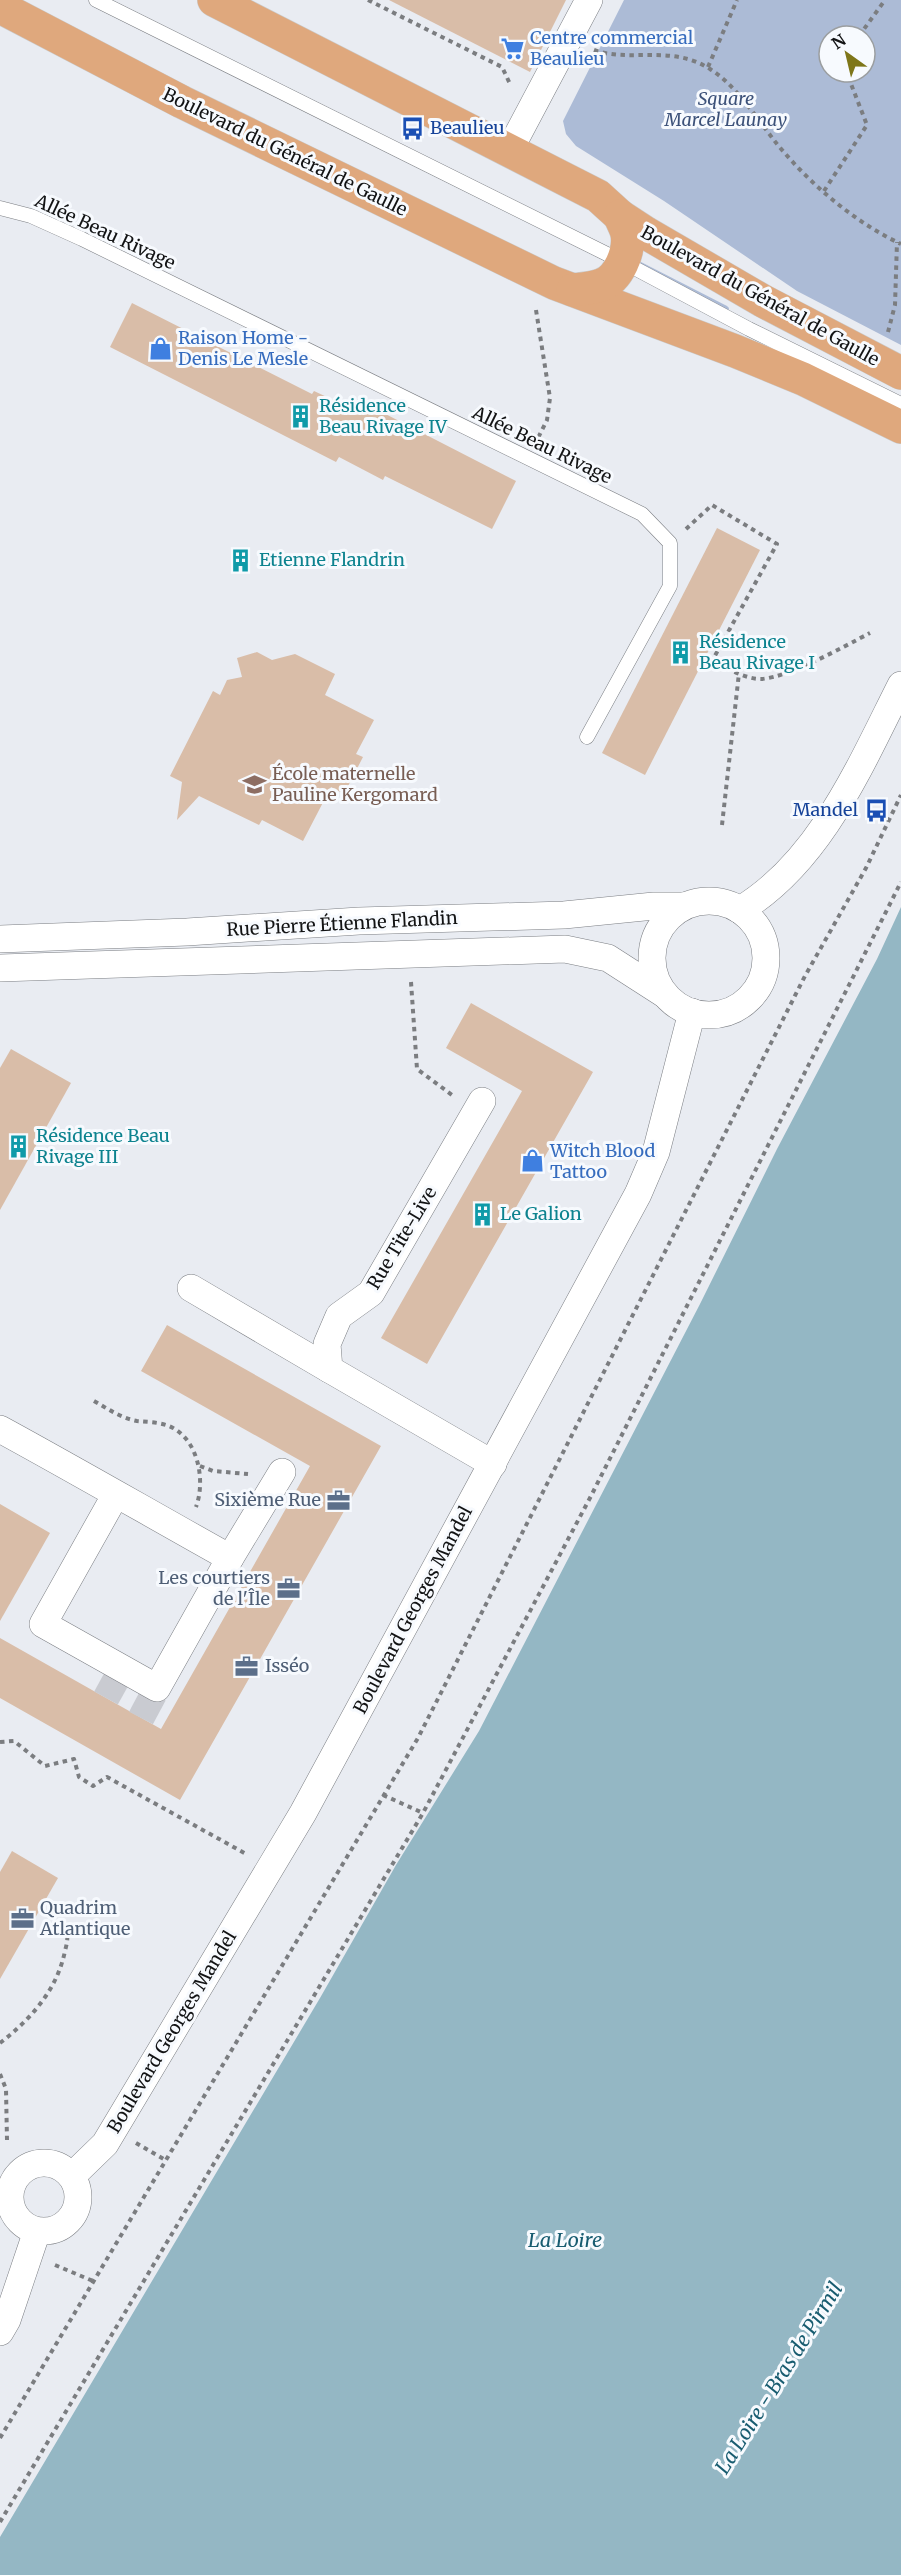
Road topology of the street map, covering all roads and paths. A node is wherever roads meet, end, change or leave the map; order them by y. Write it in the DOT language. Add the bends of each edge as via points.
graph roads {
  1 [pos="96,0"];
  2 [pos="214,0"];
  3 [pos="368,0"];
  4 [pos="589,0"];
  5 [pos="737,0"];
  6 [pos="885,0"];
  7 [pos="0,7"];
  8 [pos="868,24"];
  9 [pos="568,40"];
  10 [pos="708,67"];
  11 [pos="851,84"];
  12 [pos="527,120"];
  13 [pos="509,151"];
  14 [pos="824,191"];
  15 [pos="0,208"];
  16 [pos="620,216"];
  17 [pos="899,243"];
  18 [pos="623,262"];
  19 [pos="573,290"];
  20 [pos="534,304"];
  21 [pos="888,367"];
  22 [pos="901,404"];
  23 [pos="901,428"];
  24 [pos="527,459"];
  25 [pos="670,543"];
  26 [pos="870,633"];
  27 [pos="739,673"];
  28 [pos="901,686"];
  29 [pos="587,737"];
  30 [pos="901,795"];
  31 [pos="723,825"];
  32 [pos="901,882"];
  33 [pos="684,906"];
  34 [pos="740,910"];
  35 [pos="0,939"];
  36 [pos="0,968"];
  37 [pos="411,982"];
  38 [pos="664,994"];
  39 [pos="692,1012"];
  40 [pos="479,1107"];
  41 [pos="192,1288"];
  42 [pos="329,1370"];
  43 [pos="94,1401"];
  44 [pos="0,1430"];
  45 [pos="493,1464"];
  46 [pos="200,1466"];
  47 [pos="279,1477"];
  48 [pos="116,1494"];
  49 [pos="184,1532"];
  50 [pos="230,1558"];
  51 [pos="0,1742"];
  52 [pos="383,1795"];
  53 [pos="423,1813"];
  54 [pos="270,1867"];
  55 [pos="40,1909"];
  56 [pos="0,2043"];
  57 [pos="0,2074"];
  58 [pos="7,2140"];
  59 [pos="72,2176"];
  60 [pos="6,2177"];
  61 [pos="34,2242"];
  62 [pos="93,2281"];
  63 [pos="0,2332"];
  64 [pos="0,2438"];
  65 [pos="0,2522"];
  1 -- 18 [label="lane, Boulevard du Général de Gaulle"];
  2 -- 13 [label="main road, Boulevard du Général de Gaulle"];
  3 -- 12 [label="path" via="502,67"];
  4 -- 9 [label="street"];
  5 -- 10 [label="path"];
  6 -- 8 [label="path"];
  7 -- 19 [label="main road, Boulevard du Général de Gaulle" via="192,107"];
  9 -- 10 [label="path" via="606,54 666,54"];
  9 -- 12 [label="street"];
  10 -- 14 [label="path" via="724,79 780,147"];
  11 -- 14 [label="path" via="867,125"];
  12 -- 13 [label="street"];
  13 -- 16 [label="main road, Boulevard du Général de Gaulle" via="598,196"];
  14 -- 17 [label="path" via="877,233"];
  15 -- 24 [label="lane, Allée Beau Rivage" via="31,216 82,239"];
  16 -- 18 [label="main road, Boulevard du Général de Gaulle" via="627,233"];
  16 -- 21 [label="main road, Boulevard du Général de Gaulle" via="763,301"];
  17 -- 21 [label="path"];
  18 -- 19 [label="main road, Boulevard du Général de Gaulle" via="602,285"];
  18 -- 22 [label="lane, Boulevard du Général de Gaulle"];
  19 -- 23 [label="main road, Boulevard du Général de Gaulle" via="803,380"];
  20 -- 24 [label="path" via="550,398 547,420"];
  24 -- 25 [label="lane, Allée Beau Rivage" via="642,514"];
  25 -- 27 [label="path" via="712,505 777,544 712,662"];
  25 -- 29 [label="lane" via="670,586"];
  26 -- 27 [label="path" via="782,673 761,679"];
  27 -- 31 [label="path"];
  28 -- 34 [label="street" via="829,819 783,875 762,896"];
  30 -- 52 [label="path" via="487,1605 418,1738"];
  32 -- 53 [label="path" via="591,1496"];
  33 -- 34 [label="street" via="713,900"];
  33 -- 35 [label="street, Rue Pierre Étienne Flandin" via="564,915"];
  33 -- 38 [label="street" via="661,926 653,945 654,976"];
  34 -- 39 [label="street" via="761,934 766,955 763,977 751,995 734,1009 713,1015"];
  36 -- 38 [label="street, Rue Pierre Étienne Flandin" via="565,949 608,958"];
  37 -- 40 [label="path" via="417,1069"];
  38 -- 39 [label="street"];
  39 -- 45 [label="street, Boulevard Georges Mandel" via="656,1152 638,1194"];
  40 -- 42 [label="street, Rue Tite-Live" via="371,1293 339,1316 327,1344"];
  41 -- 42 [label="street"];
  42 -- 45 [label="street"];
  43 -- 46 [label="path" via="112,1413 168,1425 189,1444"];
  44 -- 48 [label="street"];
  45 -- 54 [label="street, Boulevard Georges Mandel"];
  46 -- 47 [label="path" via="213,1472"];
  46 -- 49 [label="path" via="197,1504"];
  47 -- 50 [label="street"];
  48 -- 49 [label="street"];
  48 -- 50 [label="street" via="43,1624 148,1683 157,1688"];
  49 -- 50 [label="street"];
  51 -- 54 [label="path" via="14,1741 45,1766 74,1759 79,1777 93,1786 107,1777"];
  52 -- 53 [label="path"];
  52 -- 62 [label="path"];
  53 -- 65 [label="path"];
  54 -- 59 [label="street, Boulevard Georges Mandel" via="105,2144"];
  55 -- 56 [label="path" via="60,1920 65,1928 68,1938 62,1963 43,2003"];
  57 -- 58 [label="path" via="6,2090"];
  59 -- 60 [label="street" via="53,2163 41,2162"];
  59 -- 61 [label="street" via="79,2198 76,2210 60,2227"];
  60 -- 61 [label="street" via="13,2212"];
  61 -- 62 [label="path"];
  61 -- 63 [label="street"];
  62 -- 64 [label="path"];
}
